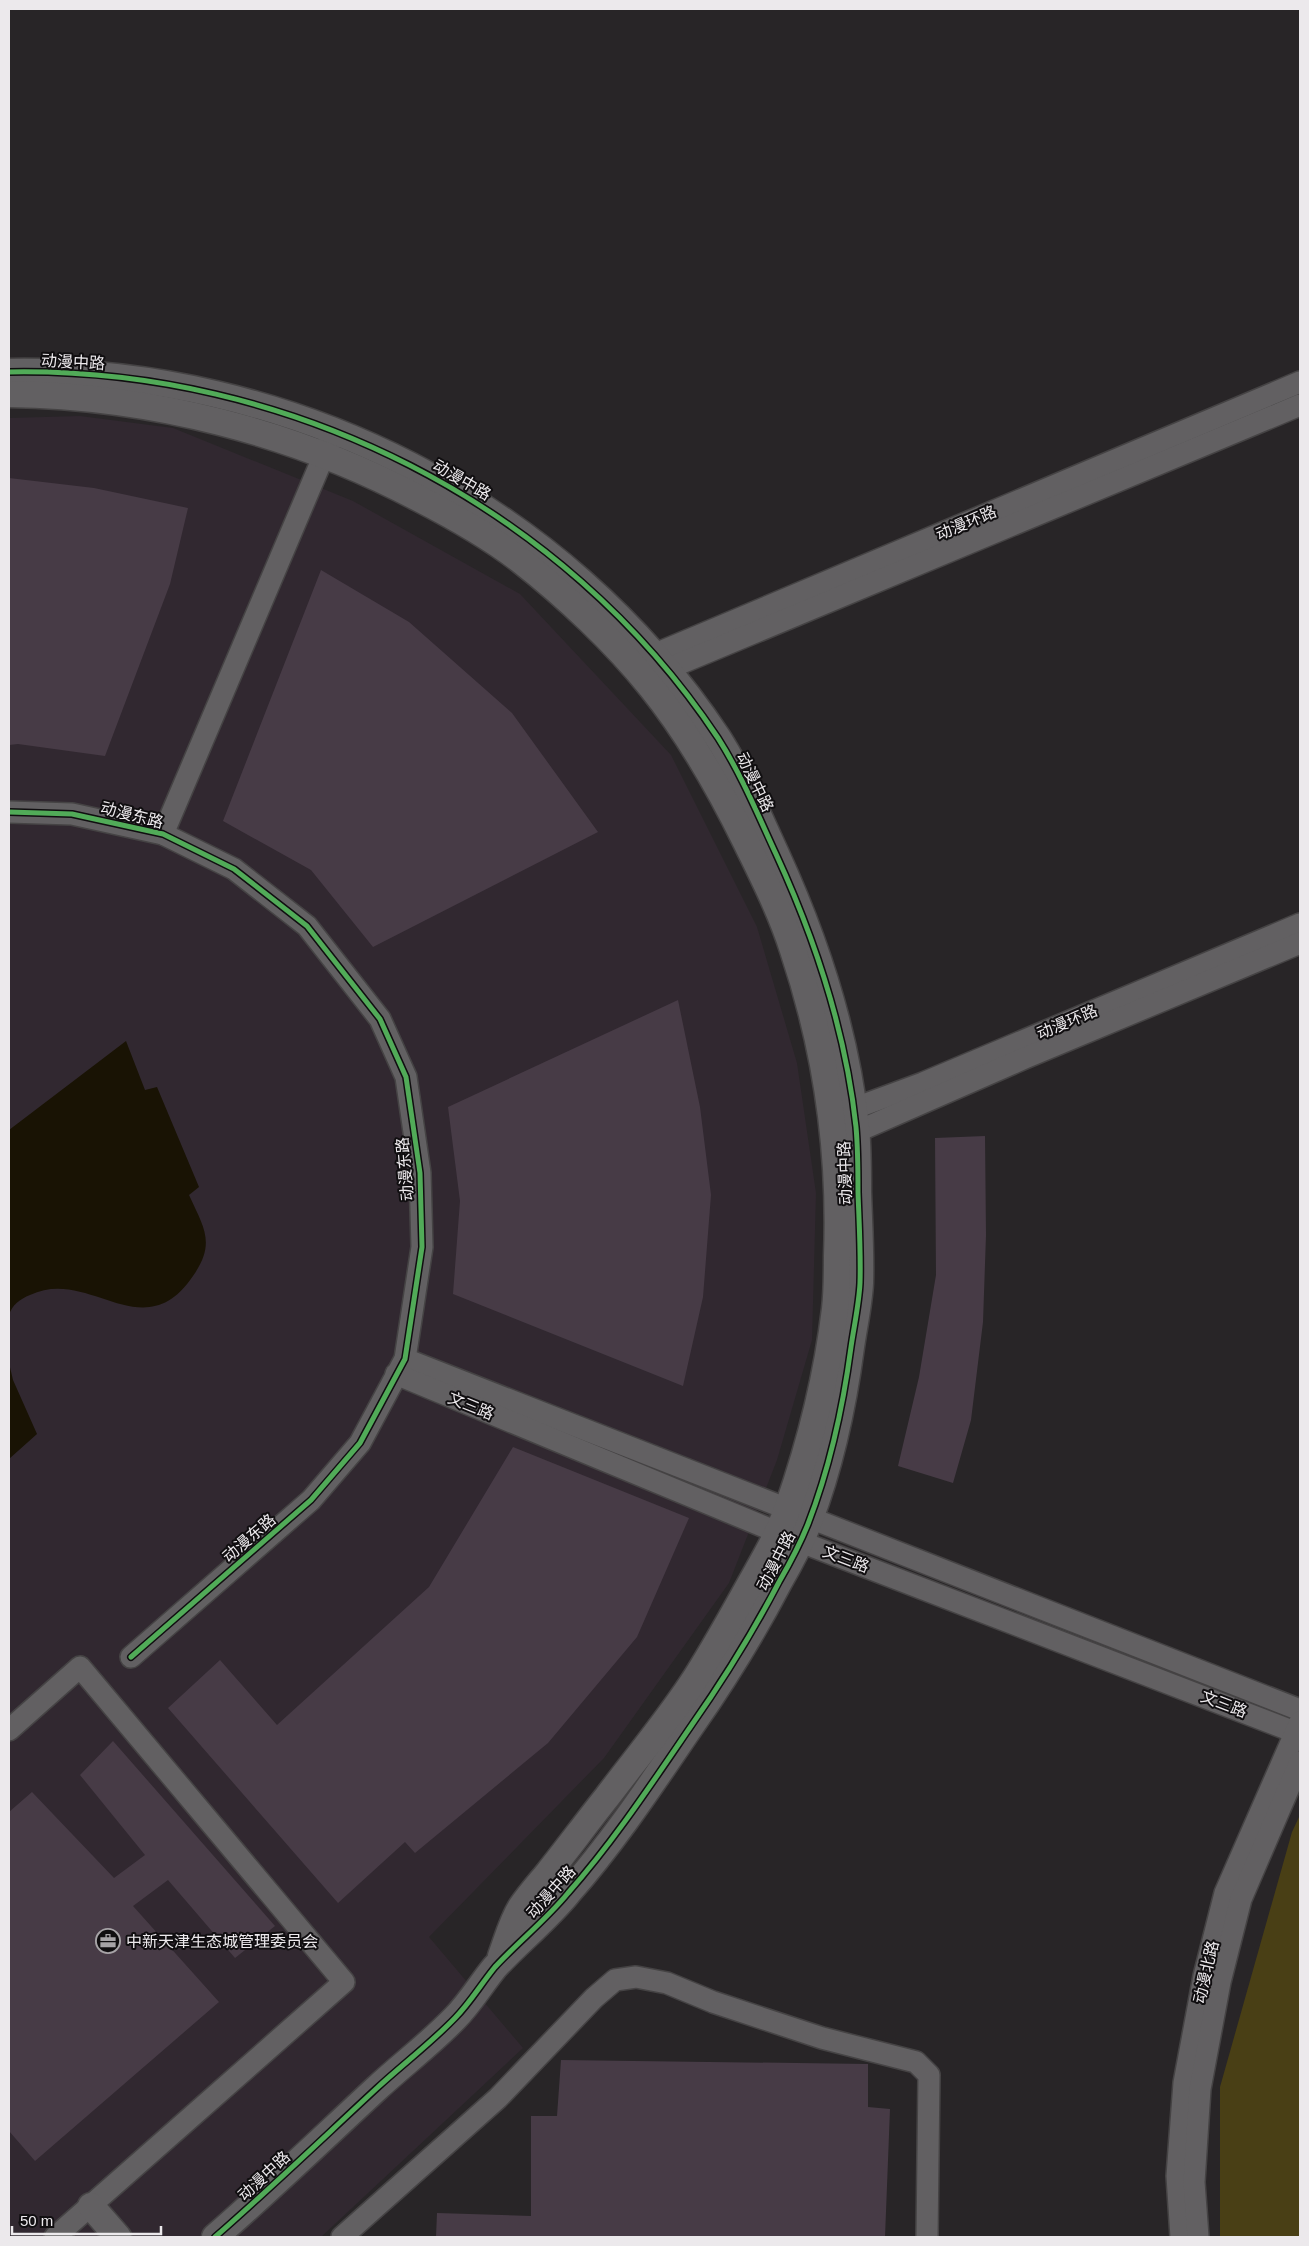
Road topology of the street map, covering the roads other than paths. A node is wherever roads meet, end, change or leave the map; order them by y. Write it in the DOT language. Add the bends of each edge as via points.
graph roads {
  1 [pos="9,372"];
  2 [pos="1300,382"];
  3 [pos="9,394"];
  4 [pos="1300,405"];
  5 [pos="329,443"];
  6 [pos="651,669"];
  7 [pos="9,812"];
  8 [pos="163,834"];
  9 [pos="1300,924"];
  10 [pos="1300,943"];
  11 [pos="844,1124"];
  12 [pos="400,1367"];
  13 [pos="794,1526"];
  14 [pos="131,1657"];
  15 [pos="1300,1710"];
  16 [pos="1299,1729"];
  17 [pos="9,1730"];
  18 [pos="1300,1762"];
  19 [pos="91,2206"];
  20 [pos="55,2237"];
  21 [pos="118,2237"];
  22 [pos="215,2237"];
  23 [pos="342,2237"];
  24 [pos="927,2237"];
  25 [pos="1180,2237"];
  26 [pos="1198,2237"];
  1 -- 5 [label="street, 动漫中路" via="85,374 159,382 232,398 274,410"];
  2 -- 6 [label="street, 动漫环路"];
  3 -- 5 [label="street, 动漫中路" via="61,395 131,404"];
  4 -- 6 [label="street, 动漫环路"];
  5 -- 6 [label="street, 动漫中路" via="414,467 492,512 550,554 601,599"];
  5 -- 8 [label="street"];
  6 -- 11 [label="street, 动漫中路" via="723,745 795,894 838,1028"];
  7 -- 8 [label="street, 动漫东路" via="72,814"];
  8 -- 12 [label="street, 动漫东路" via="234,870 306,926 380,1020 406,1077 420,1173 422,1247"];
  9 -- 11 [label="street, 动漫环路"];
  10 -- 11 [label="street, 动漫环路" via="1025,1058"];
  11 -- 13 [label="street, 动漫中路" via="860,1289 831,1453"];
  12 -- 13 [label="street, 文三路"];
  12 -- 14 [label="street, 动漫东路" via="360,1443 311,1500"];
  13 -- 15 [label="street, 文三路"];
  13 -- 16 [label="street, 文三路"];
  13 -- 22 [label="street, 动漫中路" via="747,1644 630,1816 568,1894 496,1966 458,2016"];
  16 -- 25 [label="street, 动漫北路" via="1225,1893 1204,1976 1184,2083 1177,2176"];
  17 -- 19 [label="street" via="80,1668 344,1982"];
  18 -- 26 [label="street, 动漫北路" via="1241,1899 1220,1982 1200,2088 1194,2182"];
  19 -- 20 [label="street"];
  19 -- 21 [label="street"];
  23 -- 24 [label="street" via="498,2098 594,1998 615,1980 636,1977 667,1983 712,2002 822,2038 916,2062 929,2075"];
}
